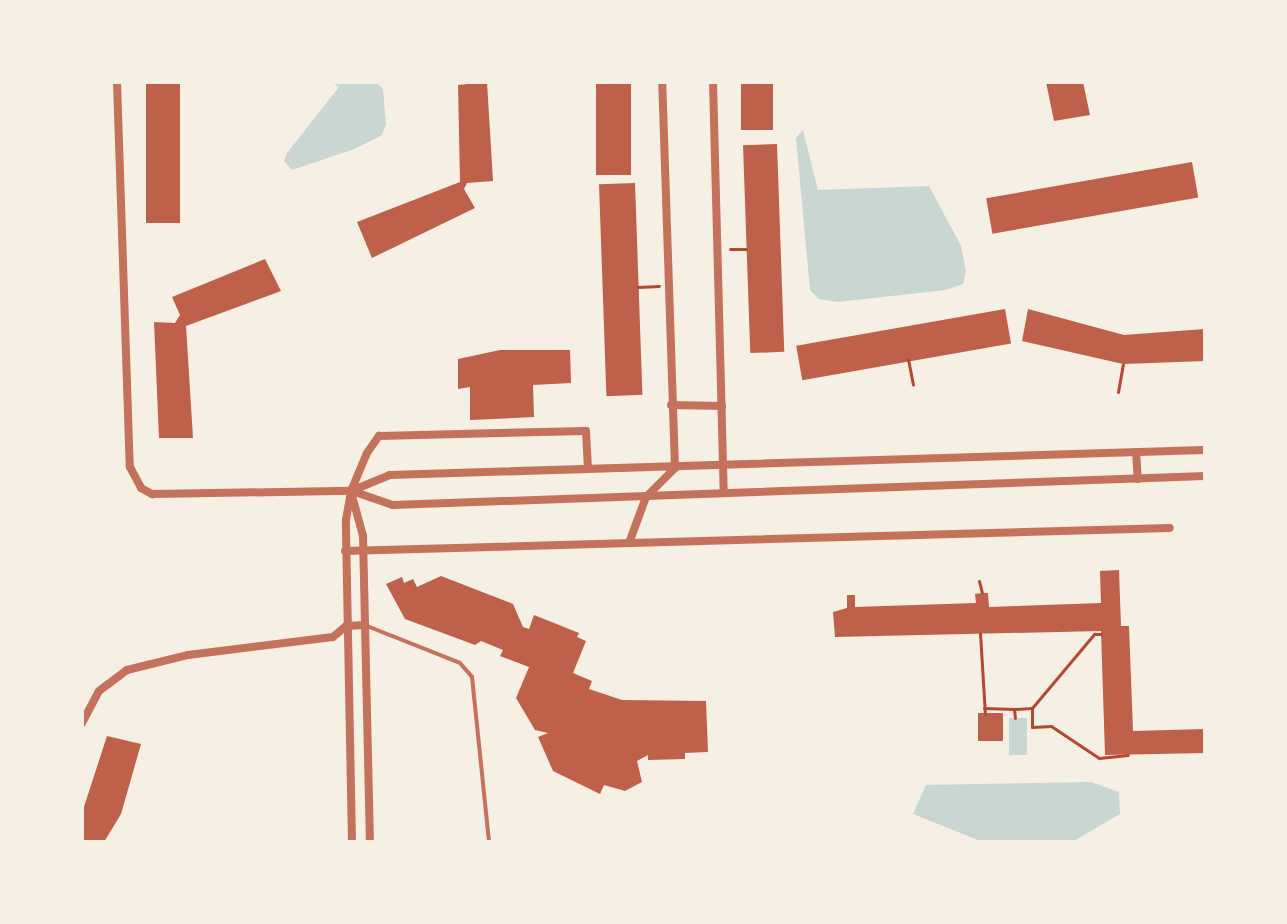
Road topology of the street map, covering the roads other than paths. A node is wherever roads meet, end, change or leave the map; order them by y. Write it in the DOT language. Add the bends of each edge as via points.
graph roads {
  1 [pos="117,82"];
  2 [pos="662,82"];
  3 [pos="713,82"];
  4 [pos="671,405"];
  5 [pos="722,406"];
  6 [pos="1205,450"];
  7 [pos="1136,452"];
  8 [pos="724,467"];
  9 [pos="588,468"];
  10 [pos="675,468"];
  11 [pos="1205,476"];
  12 [pos="1138,479"];
  13 [pos="351,491"];
  14 [pos="724,492"];
  15 [pos="646,497"];
  16 [pos="1170,528"];
  17 [pos="629,543"];
  18 [pos="363,550"];
  19 [pos="345,551"];
  20 [pos="365,625"];
  21 [pos="346,626"];
  22 [pos="82,723"];
  23 [pos="352,842"];
  24 [pos="370,842"];
  25 [pos="489,842"];
  1 -- 13 [label="street" via="130,467 141,488 177,497"];
  2 -- 4 [label="street"];
  3 -- 5 [label="street"];
  4 -- 5 [label="street"];
  4 -- 10 [label="street"];
  5 -- 8 [label="street"];
  6 -- 7 [label="street"];
  7 -- 8 [label="street" via="749,462"];
  7 -- 12 [label="street"];
  8 -- 10 [label="street"];
  8 -- 14 [label="street"];
  9 -- 10 [label="street"];
  9 -- 13 [label="street" via="390,475"];
  9 -- 13 [label="street" via="586,431 379,436"];
  10 -- 15 [label="street"];
  11 -- 12 [label="street"];
  12 -- 14 [label="street"];
  13 -- 15 [label="street" via="393,505"];
  13 -- 18 [label="street"];
  13 -- 19 [label="street"];
  14 -- 15 [label="street"];
  15 -- 17 [label="street"];
  16 -- 17 [label="street"];
  17 -- 18 [label="street"];
  18 -- 19 [label="street"];
  18 -- 20 [label="street"];
  19 -- 21 [label="street"];
  20 -- 21 [label="street"];
  20 -- 24 [label="street"];
  20 -- 25 [label="lane" via="467,668 475,692"];
  21 -- 22 [label="street" via="333,637 188,655 127,670 99,691"];
  21 -- 23 [label="street"];
}
